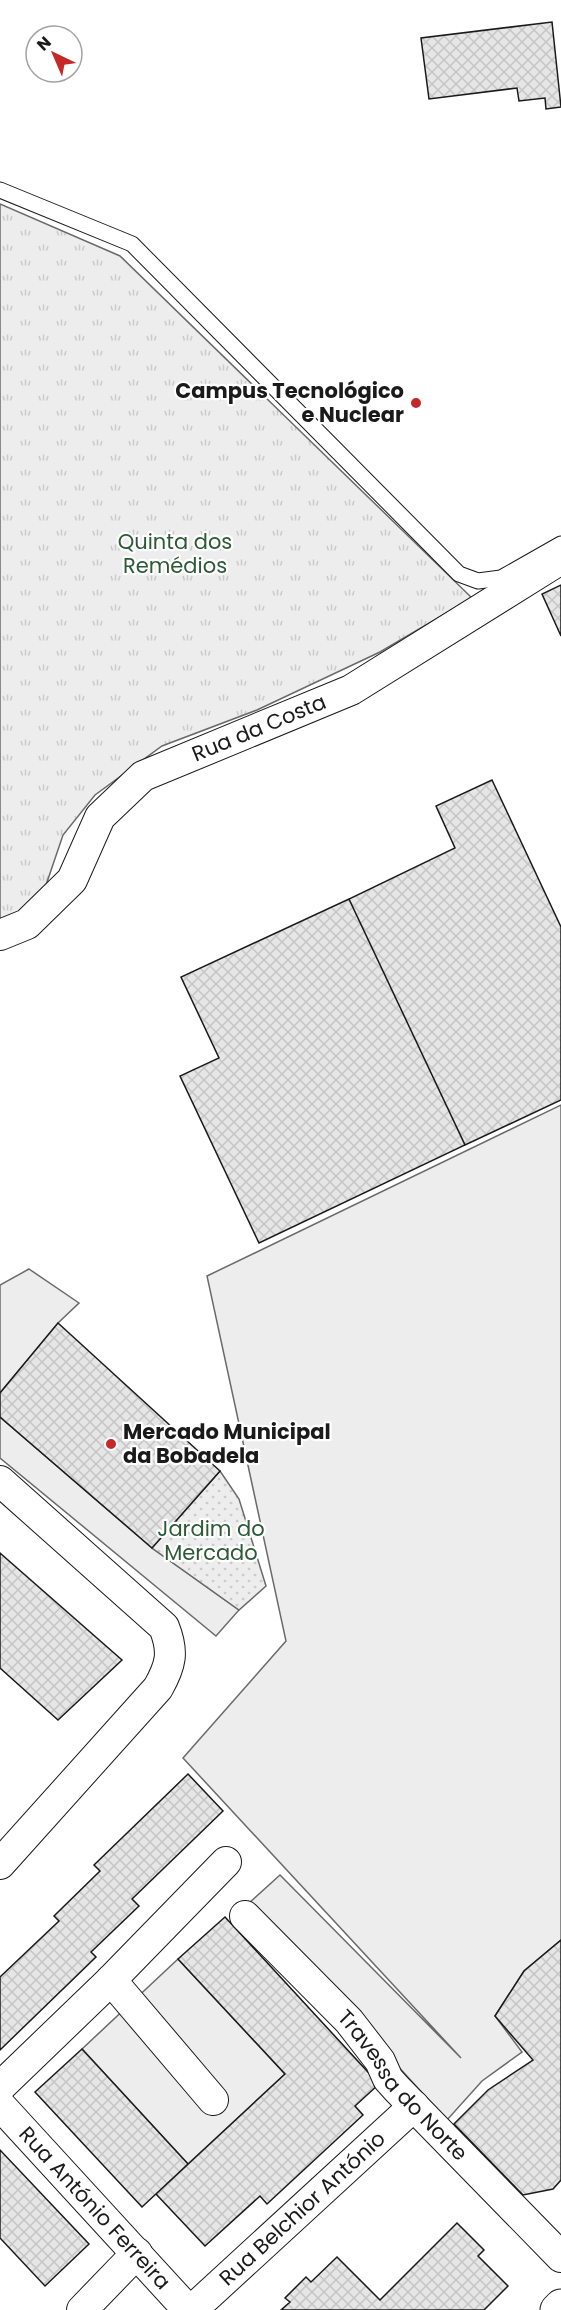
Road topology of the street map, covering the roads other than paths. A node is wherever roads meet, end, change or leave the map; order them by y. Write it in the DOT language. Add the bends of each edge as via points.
graph roads {
  1 [pos="0,190"];
  2 [pos="561,544"];
  3 [pos="561,560"];
  4 [pos="0,935"];
  5 [pos="0,1481"];
  6 [pos="226,1862"];
  7 [pos="0,1864"];
  8 [pos="245,1916"];
  9 [pos="111,1980"];
  10 [pos="0,2087"];
  11 [pos="213,2100"];
  12 [pos="0,2105"];
  13 [pos="414,2106"];
  14 [pos="137,2253"];
  15 [pos="561,2257"];
  16 [pos="561,2306"];
  17 [pos="82,2310"];
  18 [pos="190,2310"];
  19 [pos="557,2310"];
  1 -- 2 [label="lane" via="132,244 459,574 478,581 501,578"];
  3 -- 4 [label="street, Rua da Costa" via="351,690 143,776 100,817 72,880 27,924"];
  5 -- 7 [label="street" via="164,1627 170,1656 169,1670 159,1688"];
  6 -- 9 [label="street"];
  8 -- 13 [label="street, Travessa do Norte" via="349,2020 380,2061 388,2079"];
  9 -- 10 [label="street"];
  9 -- 11 [label="street"];
  12 -- 14 [label="street, Rua António Ferreira"];
  13 -- 15 [label="street, Travessa do Norte"];
  13 -- 18 [label="street, Rua Belchior António"];
  14 -- 17 [label="street"];
  14 -- 18 [label="street, Rua António Ferreira"];
  16 -- 19 [label="street"];
}
